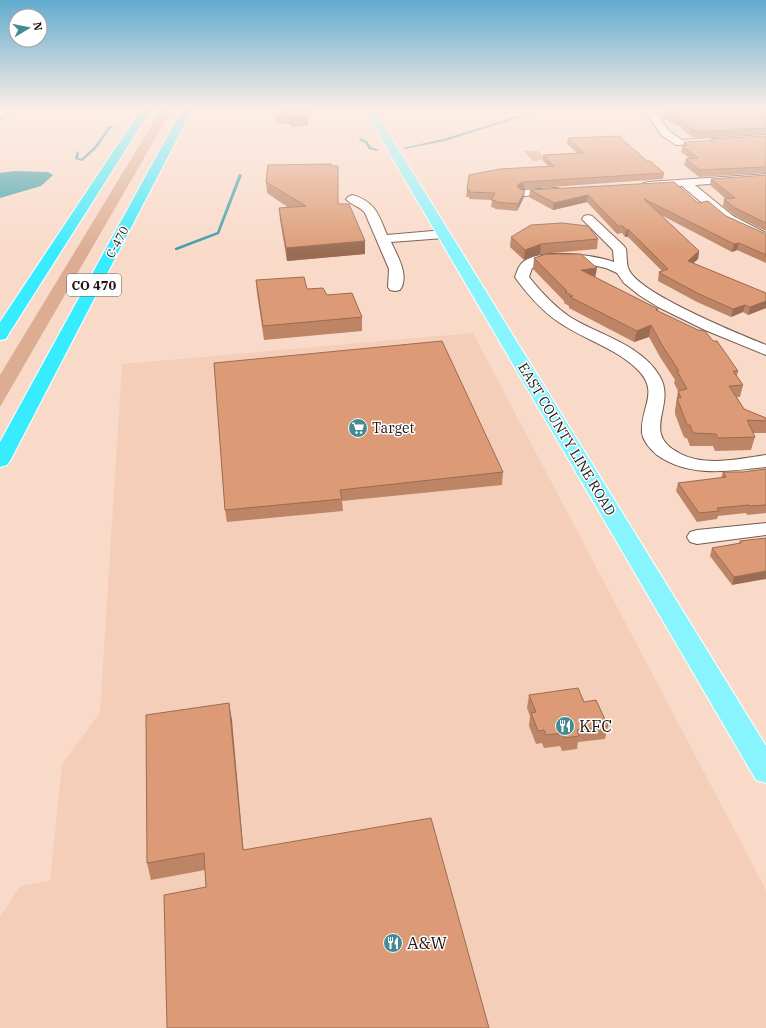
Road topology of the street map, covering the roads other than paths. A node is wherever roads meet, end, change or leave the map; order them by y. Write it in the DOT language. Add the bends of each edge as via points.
graph roads {
  1 [pos="115,156"];
  2 [pos="162,156"];
  3 [pos="397,156"];
  4 [pos="766,178"];
  5 [pos="684,182"];
  6 [pos="636,185"];
  7 [pos="564,190"];
  8 [pos="524,193"];
  9 [pos="352,199"];
  10 [pos="588,219"];
  11 [pos="444,234"];
  12 [pos="766,238"];
  13 [pos="383,239"];
  14 [pos="622,270"];
  15 [pos="395,287"];
  16 [pos="6,322"];
  17 [pos="0,335"];
  18 [pos="766,350"];
  19 [pos="0,461"];
  20 [pos="766,461"];
  21 [pos="766,529"];
  22 [pos="697,537"];
  23 [pos="766,771"];
  1 -- 16 [label="highway"];
  2 -- 19 [label="highway, C-470 / CO 470"];
  3 -- 11 [label="main road, EAST COUNTY LINE ROAD"];
  4 -- 5 [label="street"];
  5 -- 6 [label="street"];
  5 -- 12 [label="street" via="729,218"];
  7 -- 8 [label="street"];
  9 -- 13 [label="street" via="367,206"];
  10 -- 14 [label="street" via="619,249"];
  11 -- 13 [label="street"];
  11 -- 23 [label="main road, EAST COUNTY LINE ROAD"];
  13 -- 15 [label="street" via="396,269"];
  14 -- 18 [label="street" via="637,288 659,301"];
  14 -- 20 [label="street" via="600,262 560,258 529,263 524,268 522,277 555,312 624,351 646,370 654,380 658,395 651,432 656,444 665,453 697,465 720,466"];
  16 -- 17 [label="highway"];
  21 -- 22 [label="street"];
}
